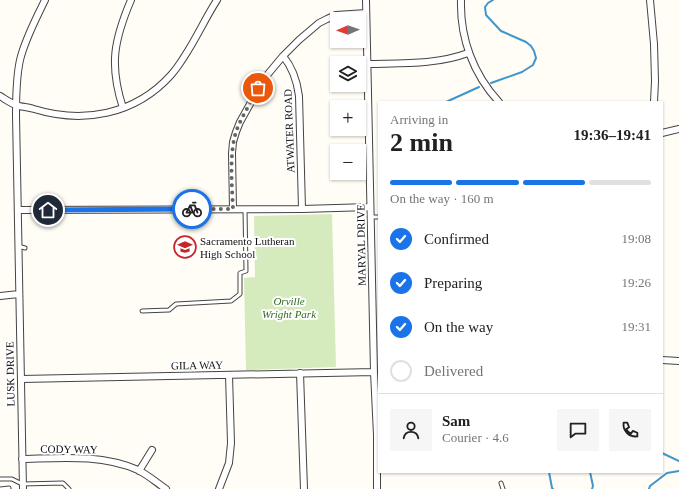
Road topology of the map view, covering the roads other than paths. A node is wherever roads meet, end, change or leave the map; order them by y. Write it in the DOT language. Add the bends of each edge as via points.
graph roads {
  1 [pos="44,0"];
  2 [pos="132,0"];
  3 [pos="217,0"];
  4 [pos="366,0"];
  5 [pos="461,0"];
  6 [pos="650,0"];
  7 [pos="366,12"];
  8 [pos="366,13"];
  9 [pos="330,17"];
  10 [pos="468,52"];
  11 [pos="283,56"];
  12 [pos="367,64"];
  13 [pos="0,96"];
  14 [pos="498,101"];
  15 [pos="654,101"];
  16 [pos="16,105"];
  17 [pos="123,108"];
  18 [pos="679,129"];
  19 [pos="663,133"];
  20 [pos="370,207"];
  21 [pos="233,209"];
  22 [pos="245,209"];
  23 [pos="302,209"];
  24 [pos="18,210"];
  25 [pos="370,217"];
  26 [pos="378,217"];
  27 [pos="18,246"];
  28 [pos="25,248"];
  29 [pos="0,296"];
  30 [pos="21,296"];
  31 [pos="142,311"];
  32 [pos="663,360"];
  33 [pos="679,361"];
  34 [pos="374,372"];
  35 [pos="300,373"];
  36 [pos="229,375"];
  37 [pos="21,379"];
  38 [pos="152,450"];
  39 [pos="22,458"];
  40 [pos="139,470"];
  41 [pos="0,479"];
  42 [pos="501,483"];
  43 [pos="22,486"];
  44 [pos="0,488"];
  45 [pos="9,488"];
  46 [pos="69,489"];
  47 [pos="166,489"];
  48 [pos="219,489"];
  49 [pos="304,489"];
  50 [pos="377,489"];
  51 [pos="503,489"];
  1 -- 16 [label="street, LUSK DRIVE" via="20,59"];
  2 -- 17 [label="street" via="116,44 116,83"];
  3 -- 17 [label="street" via="186,55 170,76 150,93"];
  4 -- 7 [label="street, MARYAL DRIVE"];
  5 -- 10 [label="street"];
  6 -- 15 [label="street" via="654,44"];
  8 -- 12 [label="street, MARYAL DRIVE"];
  9 -- 11 [label="street" via="304,35"];
  10 -- 12 [label="street" via="439,61"];
  10 -- 14 [label="street" via="483,83"];
  11 -- 21 [label="street" via="258,88 236,132 232,153"];
  11 -- 23 [label="street, ATWATER ROAD" via="291,66 298,85"];
  12 -- 20 [label="street, MARYAL DRIVE"];
  13 -- 16 [label="street"];
  16 -- 17 [label="street" via="70,116 97,115"];
  16 -- 24 [label="street, LUSK DRIVE"];
  18 -- 19 [label="street"];
  20 -- 23 [label="street"];
  20 -- 25 [label="street, MARYAL DRIVE"];
  21 -- 22 [label="street"];
  21 -- 24 [label="street"];
  22 -- 23 [label="street"];
  22 -- 31 [label="lane" via="246,271 240,273 240,294 231,301 176,304 169,310"];
  24 -- 27 [label="street, LUSK DRIVE"];
  25 -- 26 [label="lane"];
  25 -- 34 [label="street, MARYAL DRIVE"];
  27 -- 28 [label="lane"];
  27 -- 30 [label="street, LUSK DRIVE"];
  29 -- 30 [label="street"];
  30 -- 37 [label="street, LUSK DRIVE"];
  32 -- 33 [label="street"];
  34 -- 35 [label="street, GILA WAY"];
  34 -- 50 [label="street, MARYAL DRIVE"];
  35 -- 36 [label="street, GILA WAY"];
  35 -- 49 [label="street"];
  36 -- 37 [label="street, GILA WAY"];
  36 -- 48 [label="street" via="231,443 228,463"];
  37 -- 39 [label="street, LUSK DRIVE"];
  38 -- 40 [label="street"];
  39 -- 40 [label="street, CODY WAY" via="85,458 111,461"];
  39 -- 43 [label="street, LUSK DRIVE"];
  40 -- 47 [label="street, CODY WAY"];
  41 -- 43 [label="lane" via="12,479"];
  42 -- 51 [label="lane"];
  43 -- 46 [label="lane" via="63,483"];
  44 -- 45 [label="lane"];
}
